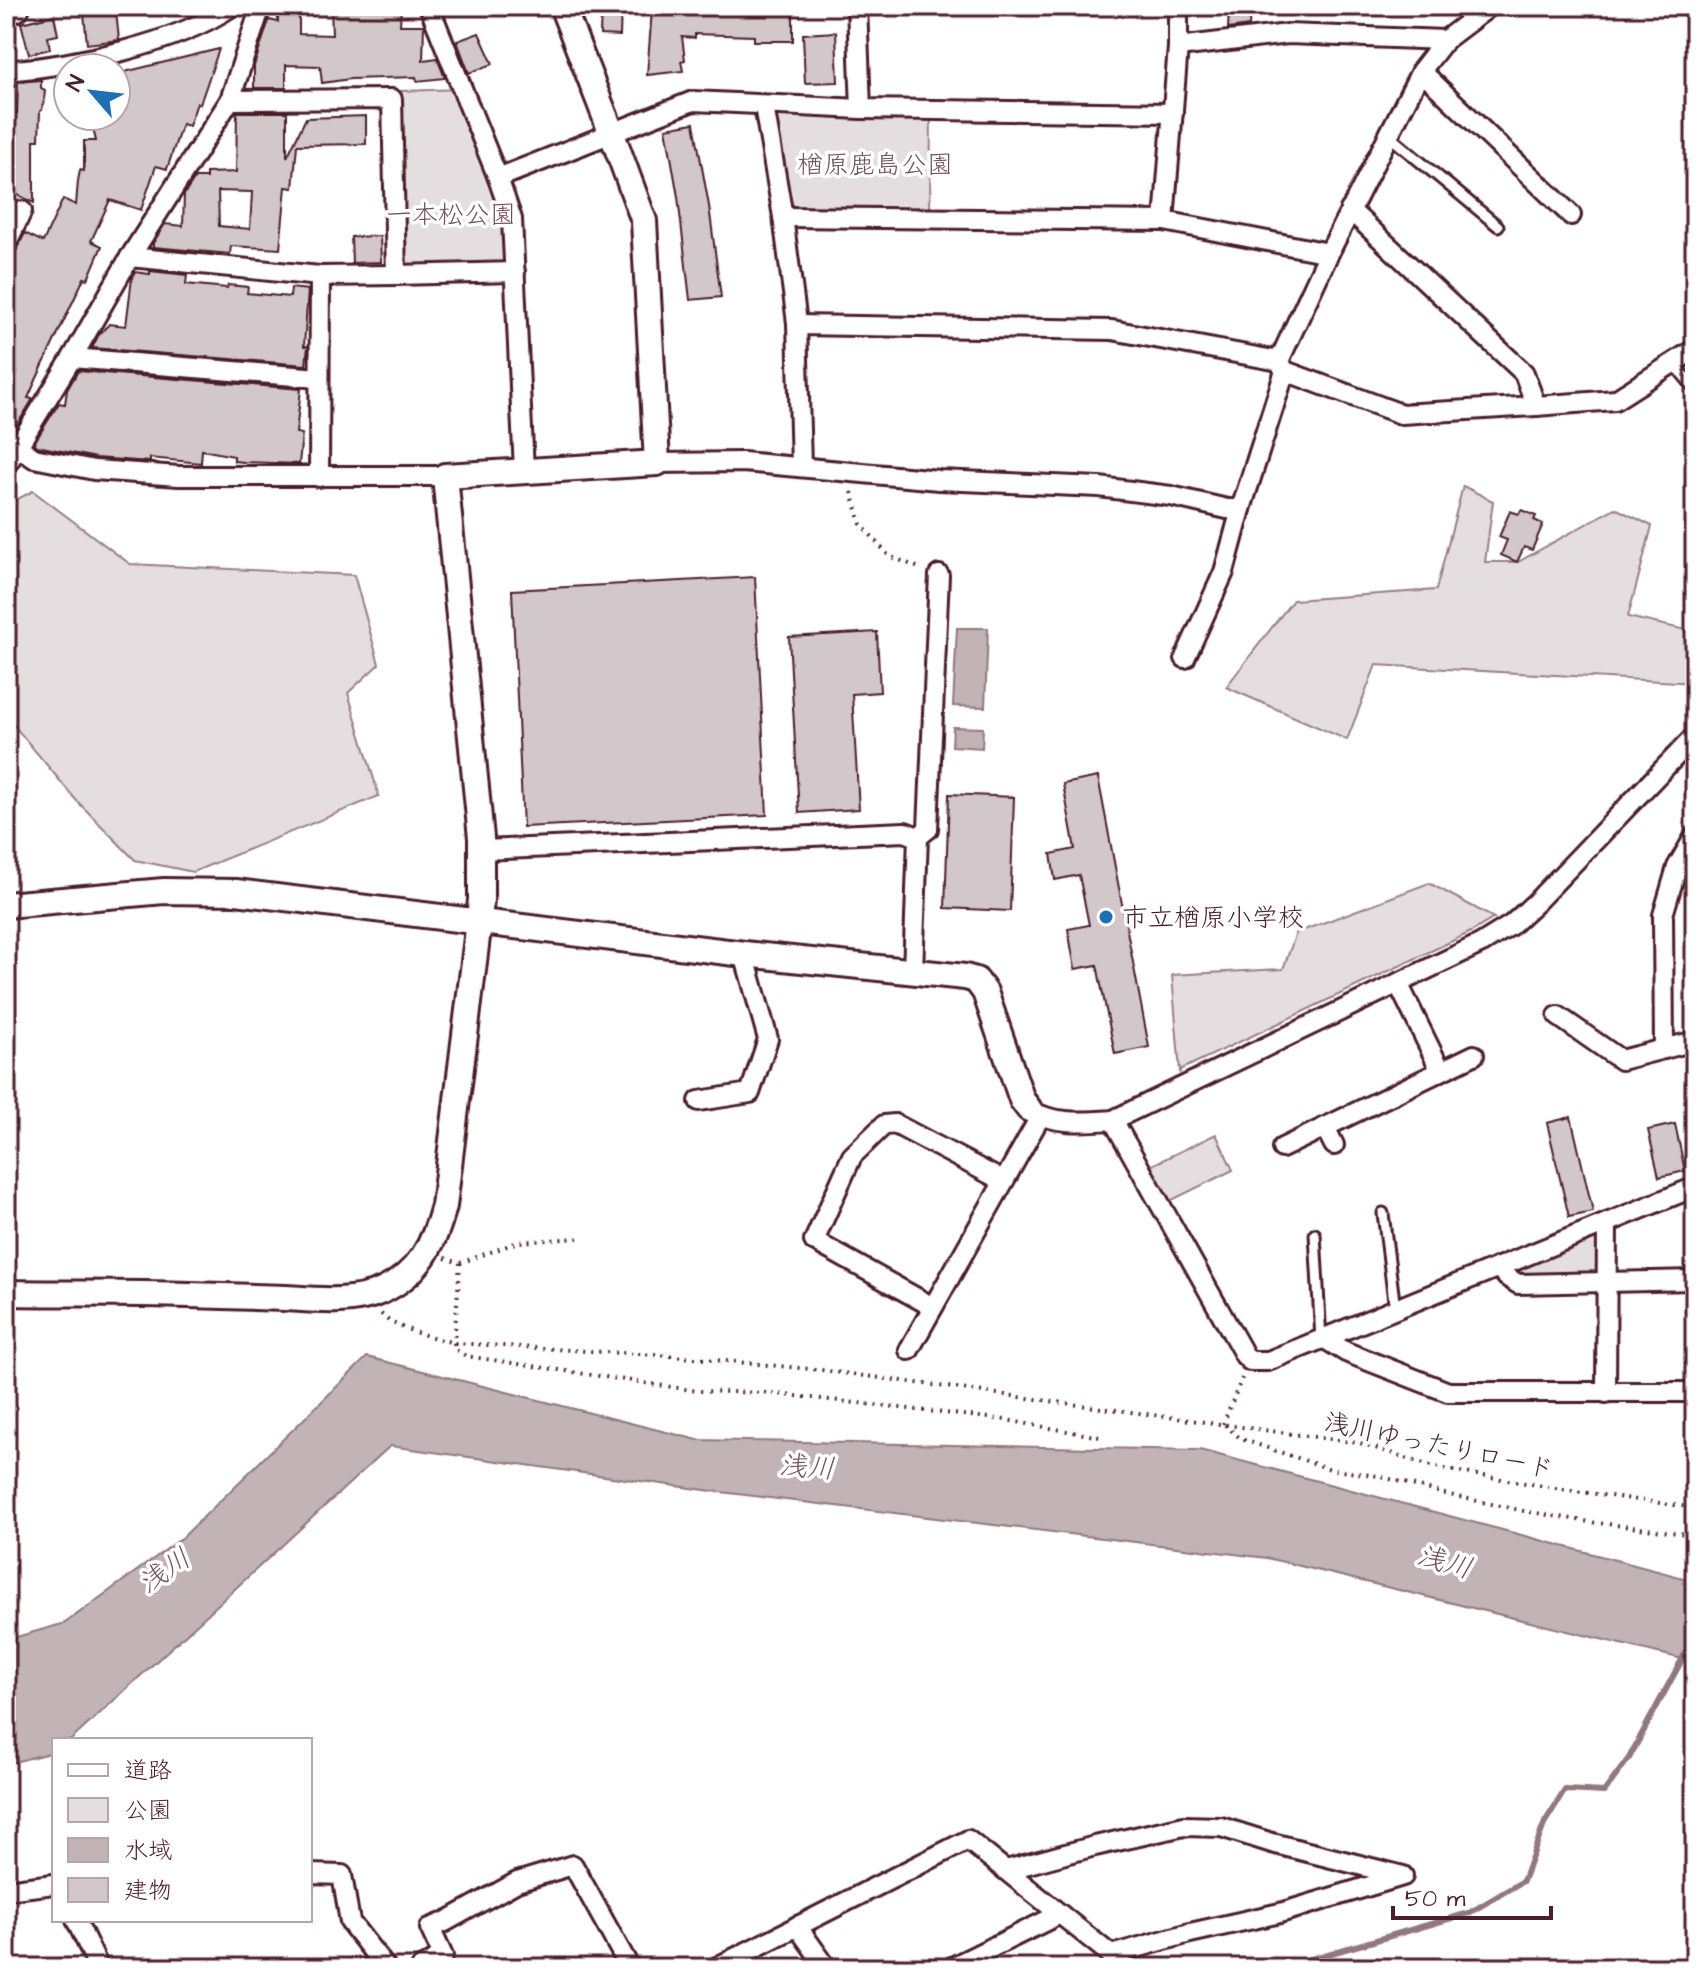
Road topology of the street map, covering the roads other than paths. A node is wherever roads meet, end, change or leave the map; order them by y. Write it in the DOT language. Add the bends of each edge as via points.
graph roads {
  1 [pos="14,6"];
  2 [pos="232,6"];
  3 [pos="261,6"];
  4 [pos="429,6"];
  5 [pos="562,6"];
  6 [pos="857,6"];
  7 [pos="1178,6"];
  8 [pos="1490,6"];
  9 [pos="6,9"];
  10 [pos="1445,40"];
  11 [pos="1178,47"];
  12 [pos="6,71"];
  13 [pos="1421,71"];
  14 [pos="230,100"];
  15 [pos="764,106"];
  16 [pos="861,109"];
  17 [pos="1173,113"];
  18 [pos="612,134"];
  19 [pos="1388,135"];
  20 [pos="498,178"];
  21 [pos="1350,210"];
  22 [pos="22,211"];
  23 [pos="1571,215"];
  24 [pos="783,217"];
  25 [pos="1164,221"];
  26 [pos="1498,226"];
  27 [pos="6,245"];
  28 [pos="1329,253"];
  29 [pos="130,257"];
  30 [pos="515,272"];
  31 [pos="396,275"];
  32 [pos="320,276"];
  33 [pos="797,325"];
  34 [pos="1695,349"];
  35 [pos="72,358"];
  36 [pos="1674,364"];
  37 [pos="1282,366"];
  38 [pos="319,378"];
  39 [pos="1695,389"];
  40 [pos="1536,406"];
  41 [pos="12,446"];
  42 [pos="657,463"];
  43 [pos="6,466"];
  44 [pos="801,467"];
  45 [pos="524,471"];
  46 [pos="445,476"];
  47 [pos="319,477"];
  48 [pos="1241,509"];
  49 [pos="939,575"];
  50 [pos="1185,658"];
  51 [pos="1695,736"];
  52 [pos="1695,836"];
  53 [pos="918,837"];
  54 [pos="481,850"];
  55 [pos="6,905"];
  56 [pos="479,921"];
  57 [pos="744,954"];
  58 [pos="913,971"];
  59 [pos="1398,983"];
  60 [pos="1558,1016"];
  61 [pos="1695,1041"];
  62 [pos="1664,1049"];
  63 [pos="1474,1055"];
  64 [pos="1441,1071"];
  65 [pos="699,1101"];
  66 [pos="1034,1113"];
  67 [pos="1113,1120"];
  68 [pos="1325,1127"];
  69 [pos="1334,1145"];
  70 [pos="1282,1148"];
  71 [pos="1003,1181"];
  72 [pos="1695,1187"];
  73 [pos="1383,1213"];
  74 [pos="1607,1223"];
  75 [pos="1315,1234"];
  76 [pos="1498,1267"];
  77 [pos="1695,1280"];
  78 [pos="1608,1283"];
  79 [pos="6,1293"];
  80 [pos="933,1307"];
  81 [pos="1395,1309"];
  82 [pos="1323,1340"];
  83 [pos="909,1350"];
  84 [pos="1695,1392"];
  85 [pos="1606,1393"];
  86 [pos="1006,1870"];
  87 [pos="312,1874"];
  88 [pos="52,1884"];
  89 [pos="6,1890"];
  90 [pos="1060,1914"];
  91 [pos="77,1922"];
  92 [pos="797,1926"];
  93 [pos="1118,1962"];
  94 [pos="384,1966"];
  95 [pos="99,1968"];
  96 [pos="343,1968"];
  97 [pos="421,1968"];
  98 [pos="630,1968"];
  99 [pos="715,1968"];
  100 [pos="827,1968"];
  101 [pos="950,1968"];
  1 -- 9 [label="main road"];
  2 -- 12 [label="street" via="188,29 123,50"];
  3 -- 14 [label="street"];
  4 -- 20 [label="street"];
  5 -- 18 [label="street"];
  6 -- 16 [label="street"];
  7 -- 11 [label="street"];
  8 -- 10 [label="street"];
  10 -- 11 [label="street" via="1288,34"];
  10 -- 13 [label="street"];
  11 -- 17 [label="street"];
  13 -- 19 [label="street"];
  13 -- 23 [label="street"];
  14 -- 29 [label="street"];
  14 -- 31 [label="street" via="392,99"];
  15 -- 16 [label="street"];
  15 -- 18 [label="street" via="693,101"];
  15 -- 24 [label="street"];
  16 -- 17 [label="street"];
  17 -- 25 [label="street"];
  18 -- 20 [label="street"];
  18 -- 42 [label="street" via="644,221"];
  19 -- 21 [label="street"];
  19 -- 26 [label="lane"];
  20 -- 30 [label="street" via="512,219"];
  21 -- 28 [label="street"];
  21 -- 40 [label="street" via="1524,373"];
  22 -- 27 [label="street"];
  24 -- 25 [label="street"];
  24 -- 33 [label="street"];
  25 -- 28 [label="street"];
  28 -- 37 [label="street"];
  29 -- 32 [label="street"];
  29 -- 35 [label="street"];
  30 -- 31 [label="street"];
  30 -- 45 [label="street"];
  31 -- 32 [label="street"];
  32 -- 38 [label="street"];
  33 -- 37 [label="street" via="1112,330"];
  33 -- 44 [label="street"];
  34 -- 36 [label="street"];
  35 -- 38 [label="street"];
  35 -- 41 [label="street"];
  36 -- 39 [label="lane"];
  36 -- 40 [label="street" via="1615,400"];
  37 -- 40 [label="street" via="1401,414"];
  37 -- 48 [label="street"];
  38 -- 47 [label="street"];
  41 -- 43 [label="street"];
  41 -- 47 [label="street" via="34,458 94,470"];
  42 -- 44 [label="street"];
  42 -- 45 [label="street"];
  44 -- 48 [label="street" via="1099,487"];
  45 -- 46 [label="street"];
  46 -- 47 [label="street"];
  46 -- 54 [label="street"];
  48 -- 50 [label="street" via="1224,572"];
  49 -- 53 [label="street" via="928,829"];
  51 -- 59 [label="street" via="1511,925"];
  52 -- 62 [label="street" via="1677,867 1663,915"];
  53 -- 54 [label="street" via="905,832"];
  53 -- 58 [label="street"];
  54 -- 56 [label="street"];
  55 -- 56 [label="street" via="164,891 236,892"];
  56 -- 57 [label="street"];
  56 -- 79 [label="street" via="444,1206 429,1249 406,1275 382,1291 329,1300"];
  57 -- 58 [label="street"];
  57 -- 65 [label="street" via="768,1039 750,1093"];
  58 -- 66 [label="street" via="976,980 985,992 1022,1100"];
  59 -- 64 [label="street"];
  59 -- 67 [label="street"];
  60 -- 62 [label="street" via="1621,1060"];
  61 -- 62 [label="street"];
  63 -- 64 [label="street"];
  64 -- 68 [label="street"];
  66 -- 67 [label="street" via="1082,1122"];
  66 -- 71 [label="street"];
  67 -- 82 [label="street" via="1245,1356 1268,1361"];
  68 -- 69 [label="street"];
  68 -- 70 [label="street"];
  71 -- 80 [label="street"];
  71 -- 80 [label="street" via="895,1124 884,1125 852,1156 814,1241"];
  72 -- 74 [label="street"];
  73 -- 81 [label="lane"];
  74 -- 76 [label="street"];
  74 -- 78 [label="street"];
  75 -- 82 [label="lane"];
  76 -- 78 [label="street" via="1518,1284"];
  76 -- 81 [label="street"];
  77 -- 78 [label="street"];
  78 -- 85 [label="street"];
  80 -- 83 [label="street"];
  81 -- 82 [label="street"];
  82 -- 85 [label="street" via="1448,1392"];
  84 -- 85 [label="street"];
  86 -- 90 [label="street"];
  86 -- 92 [label="street" via="968,1840"];
  86 -- 93 [label="street" via="1184,1826 1221,1827 1403,1876 1190,1933"];
  87 -- 94 [label="street" via="342,1875 350,1922"];
  88 -- 89 [label="street"];
  90 -- 93 [label="street"];
  90 -- 101 [label="street"];
  91 -- 95 [label="street"];
  92 -- 99 [label="street"];
  92 -- 100 [label="street"];
  94 -- 96 [label="lane"];
  97 -- 98 [label="street" via="443,1956 430,1928 517,1882 573,1865"];
}
